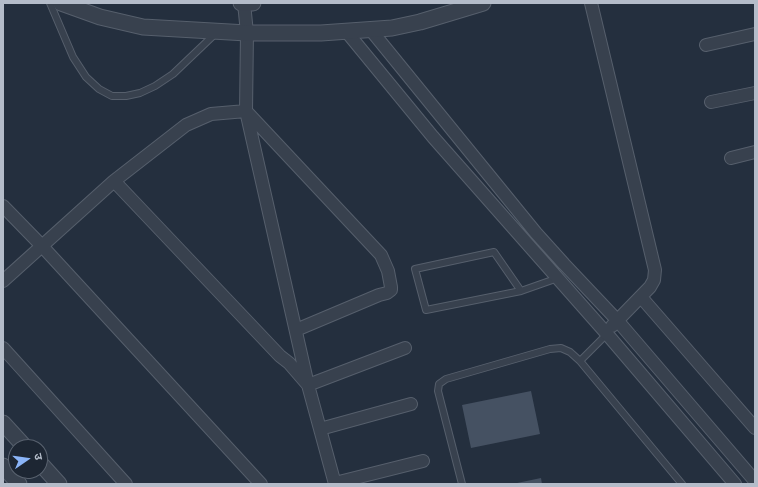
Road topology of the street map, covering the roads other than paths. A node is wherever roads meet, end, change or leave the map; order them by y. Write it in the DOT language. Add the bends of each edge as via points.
graph roads {
  1 [pos="50,3"];
  2 [pos="61,3"];
  3 [pos="243,3"];
  4 [pos="253,3"];
  5 [pos="483,3"];
  6 [pos="592,3"];
  7 [pos="370,29"];
  8 [pos="219,31"];
  9 [pos="346,31"];
  10 [pos="247,33"];
  11 [pos="755,34"];
  12 [pos="706,45"];
  13 [pos="755,93"];
  14 [pos="711,102"];
  15 [pos="246,111"];
  16 [pos="755,152"];
  17 [pos="731,158"];
  18 [pos="114,181"];
  19 [pos="3,206"];
  20 [pos="42,246"];
  21 [pos="558,278"];
  22 [pos="3,281"];
  23 [pos="521,291"];
  24 [pos="641,296"];
  25 [pos="617,320"];
  26 [pos="296,330"];
  27 [pos="606,334"];
  28 [pos="3,348"];
  29 [pos="405,348"];
  30 [pos="580,361"];
  31 [pos="308,385"];
  32 [pos="411,404"];
  33 [pos="3,423"];
  34 [pos="755,428"];
  35 [pos="320,429"];
  36 [pos="18,439"];
  37 [pos="423,461"];
  38 [pos="3,466"];
  39 [pos="48,472"];
  40 [pos="755,481"];
  41 [pos="19,484"];
  42 [pos="59,484"];
  43 [pos="126,484"];
  44 [pos="261,484"];
  45 [pos="335,484"];
  46 [pos="462,484"];
  47 [pos="682,484"];
  48 [pos="735,484"];
  1 -- 8 [label="lane" via="76,62 86,77 99,89 112,96 140,93 155,86"];
  2 -- 8 [label="street" via="100,17 143,27"];
  3 -- 4 [label="street"];
  3 -- 10 [label="street"];
  5 -- 7 [label="street" via="420,22 392,28"];
  6 -- 24 [label="street" via="655,270 654,280"];
  7 -- 9 [label="street"];
  7 -- 25 [label="street" via="536,233"];
  8 -- 10 [label="street"];
  9 -- 10 [label="street"];
  9 -- 21 [label="street" via="433,137"];
  10 -- 15 [label="street"];
  11 -- 12 [label="street"];
  13 -- 14 [label="street"];
  15 -- 18 [label="street" via="211,114 186,125"];
  15 -- 26 [label="street"];
  15 -- 26 [label="street" via="381,255 388,271 391,290 387,293"];
  16 -- 17 [label="street"];
  18 -- 20 [label="street"];
  18 -- 31 [label="street"];
  19 -- 20 [label="street"];
  20 -- 22 [label="street"];
  20 -- 44 [label="street"];
  21 -- 23 [label="lane"];
  21 -- 27 [label="street"];
  23 -- 23 [label="lane" via="426,310 416,269 494,252"];
  24 -- 25 [label="street"];
  24 -- 34 [label="street"];
  25 -- 27 [label="street"];
  25 -- 40 [label="street"];
  26 -- 31 [label="street"];
  27 -- 30 [label="lane"];
  27 -- 48 [label="street"];
  28 -- 43 [label="street"];
  29 -- 31 [label="street"];
  30 -- 46 [label="lane" via="566,349 557,348 441,381 438,391"];
  30 -- 47 [label="lane"];
  31 -- 35 [label="street"];
  32 -- 35 [label="street"];
  33 -- 36 [label="street"];
  35 -- 45 [label="street"];
  37 -- 45 [label="street"];
  38 -- 41 [label="street"];
  39 -- 42 [label="street"];
}
